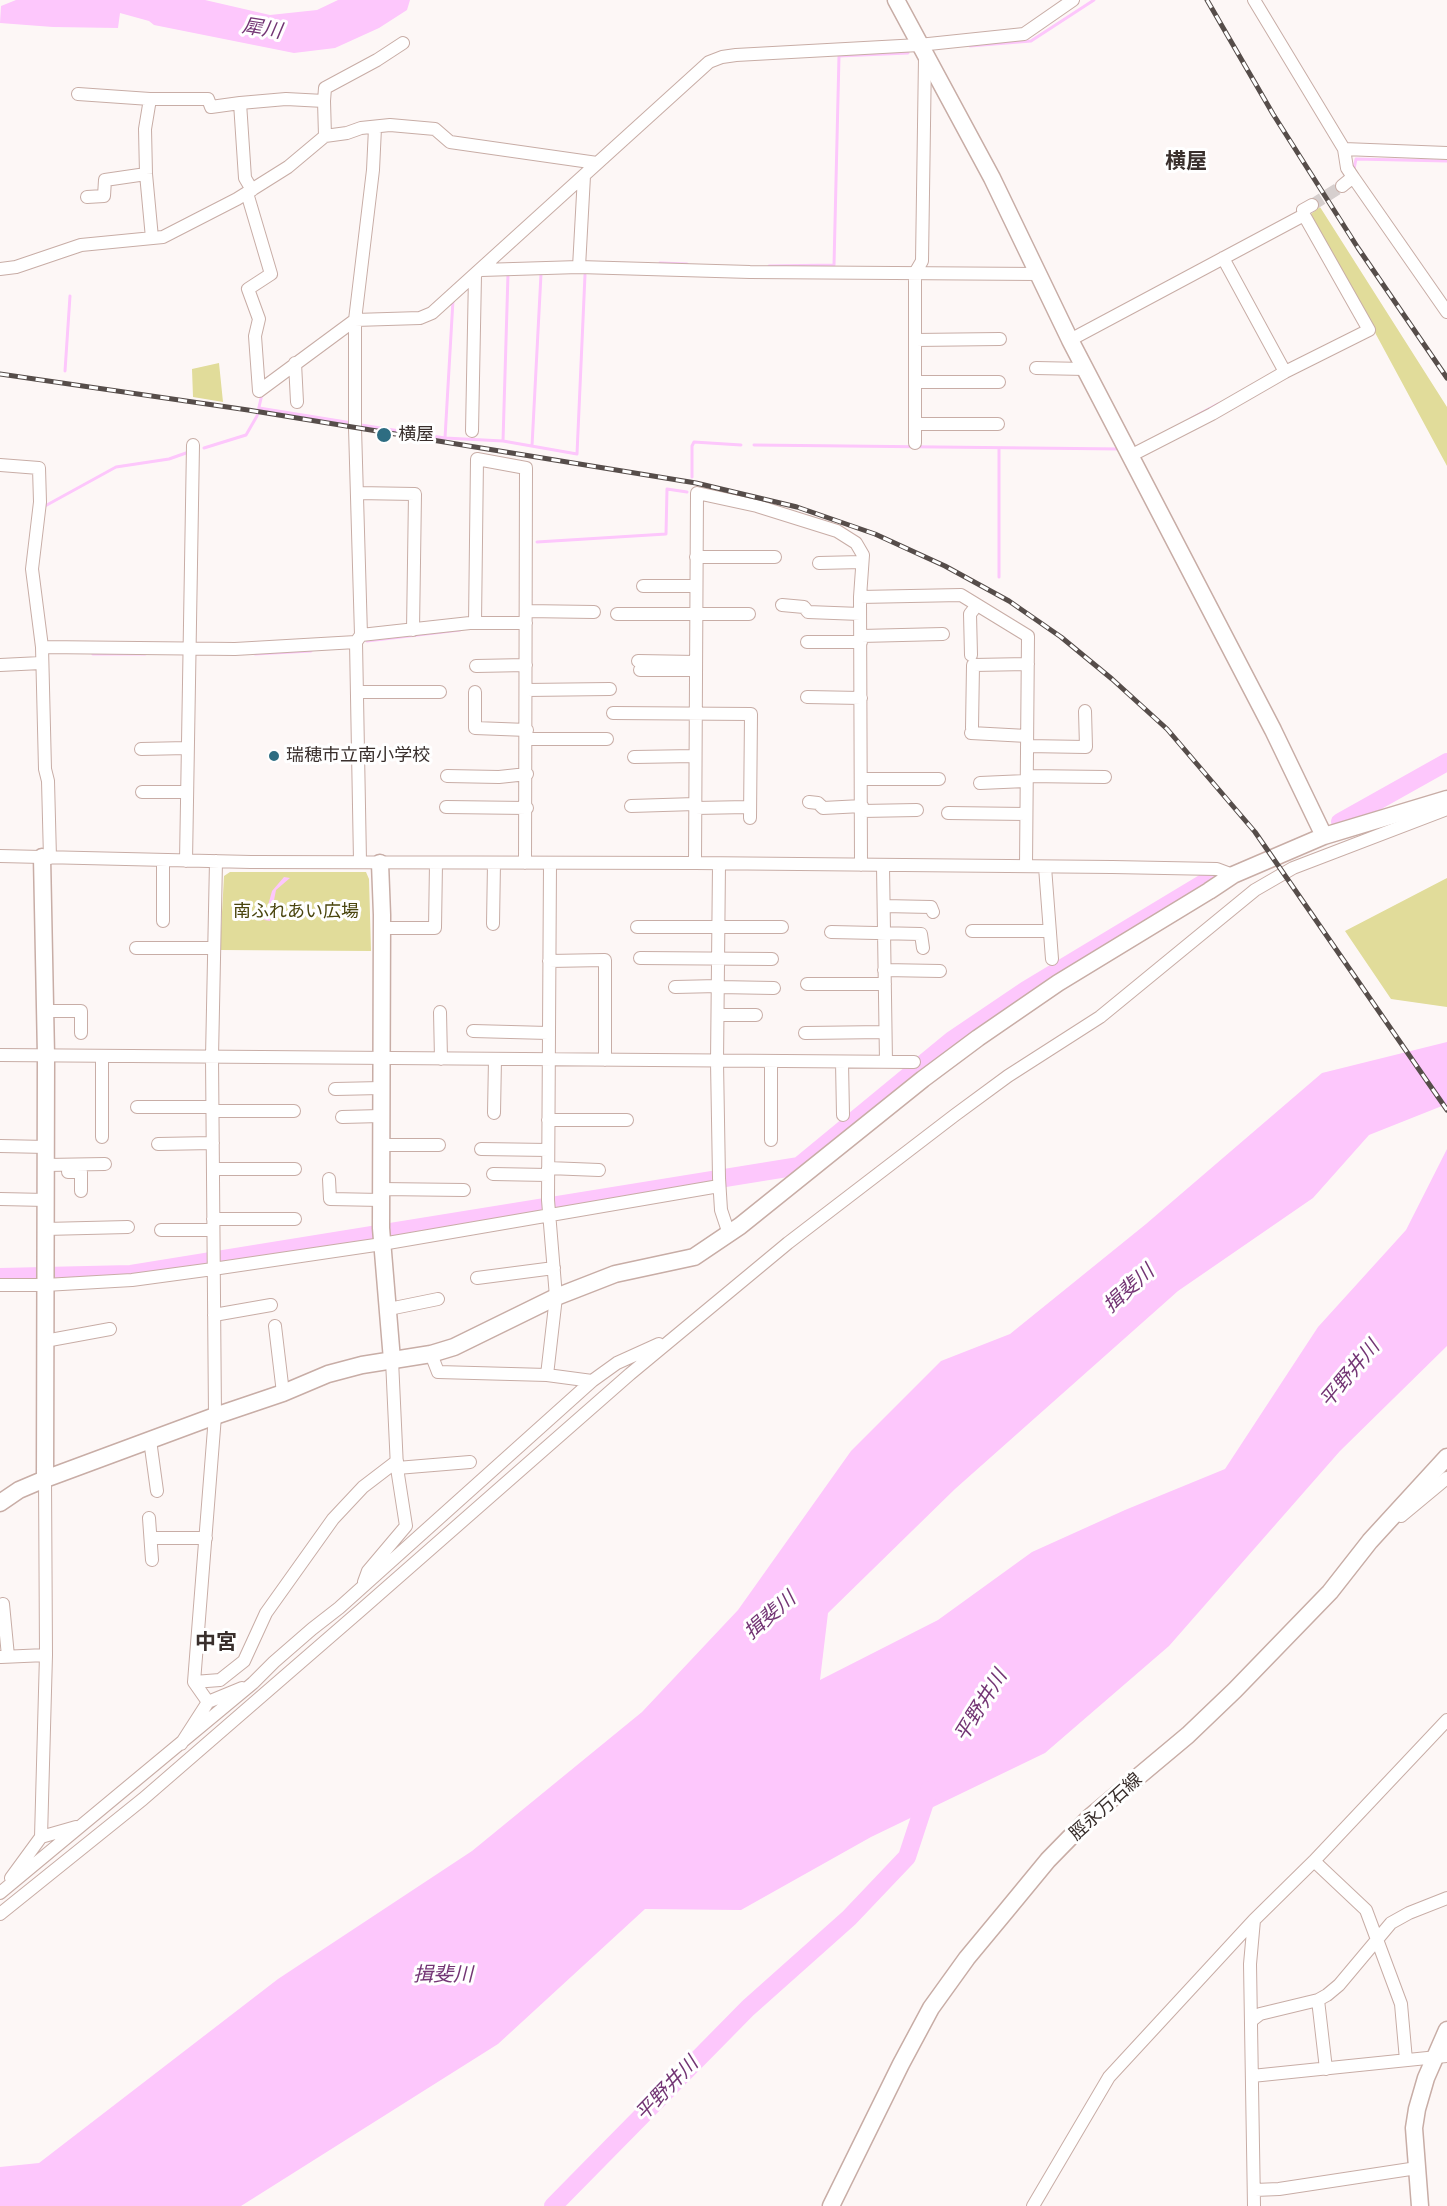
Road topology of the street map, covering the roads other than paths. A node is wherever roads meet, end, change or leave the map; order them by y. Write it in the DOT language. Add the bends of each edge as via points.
graph roads {
  1 [pos="896,0"];
  2 [pos="1073,0"];
  3 [pos="1254,0"];
  4 [pos="404,43"];
  5 [pos="922,51"];
  6 [pos="78,94"];
  7 [pos="150,99"];
  8 [pos="324,101"];
  9 [pos="240,103"];
  10 [pos="375,128"];
  11 [pos="326,136"];
  12 [pos="1344,149"];
  13 [pos="1447,153"];
  14 [pos="597,163"];
  15 [pos="146,174"];
  16 [pos="584,176"];
  17 [pos="1353,177"];
  18 [pos="1342,186"];
  19 [pos="249,191"];
  20 [pos="87,197"];
  21 [pos="152,238"];
  22 [pos="1223,258"];
  23 [pos="579,267"];
  24 [pos="0,269"];
  25 [pos="478,272"];
  26 [pos="915,273"];
  27 [pos="1038,274"];
  28 [pos="1447,312"];
  29 [pos="355,320"];
  30 [pos="1000,339"];
  31 [pos="915,340"];
  32 [pos="1070,340"];
  33 [pos="295,363"];
  34 [pos="1036,368"];
  35 [pos="1085,369"];
  36 [pos="1285,372"];
  37 [pos="915,382"];
  38 [pos="999,382"];
  39 [pos="297,402"];
  40 [pos="915,424"];
  41 [pos="998,424"];
  42 [pos="472,431"];
  43 [pos="915,443"];
  44 [pos="193,446"];
  45 [pos="1132,456"];
  46 [pos="0,465"];
  47 [pos="357,493"];
  48 [pos="696,557"];
  49 [pos="775,557"];
  50 [pos="862,562"];
  51 [pos="819,564"];
  52 [pos="644,582"];
  53 [pos="696,582"];
  54 [pos="860,597"];
  55 [pos="782,605"];
  56 [pos="977,605"];
  57 [pos="594,612"];
  58 [pos="617,614"];
  59 [pos="696,614"];
  60 [pos="749,614"];
  61 [pos="860,614"];
  62 [pos="526,617"];
  63 [pos="475,623"];
  64 [pos="412,630"];
  65 [pos="943,634"];
  66 [pos="358,639"];
  67 [pos="861,639"];
  68 [pos="807,642"];
  69 [pos="42,647"];
  70 [pos="190,650"];
  71 [pos="971,655"];
  72 [pos="41,663"];
  73 [pos="1028,664"];
  74 [pos="0,665"];
  75 [pos="526,665"];
  76 [pos="639,665"];
  77 [pos="476,666"];
  78 [pos="696,666"];
  79 [pos="610,689"];
  80 [pos="526,690"];
  81 [pos="357,692"];
  82 [pos="440,692"];
  83 [pos="475,692"];
  84 [pos="807,698"];
  85 [pos="861,698"];
  86 [pos="1085,711"];
  87 [pos="694,712"];
  88 [pos="613,713"];
  89 [pos="527,734"];
  90 [pos="607,738"];
  91 [pos="1027,741"];
  92 [pos="187,748"];
  93 [pos="141,749"];
  94 [pos="695,756"];
  95 [pos="634,757"];
  96 [pos="527,774"];
  97 [pos="447,776"];
  98 [pos="1105,777"];
  99 [pos="862,779"];
  100 [pos="939,779"];
  101 [pos="1027,779"];
  102 [pos="980,783"];
  103 [pos="142,792"];
  104 [pos="187,792"];
  105 [pos="1447,799"];
  106 [pos="808,802"];
  107 [pos="631,806"];
  108 [pos="695,806"];
  109 [pos="446,807"];
  110 [pos="527,808"];
  111 [pos="862,809"];
  112 [pos="1447,809"];
  113 [pos="917,810"];
  114 [pos="948,813"];
  115 [pos="1026,814"];
  116 [pos="1324,836"];
  117 [pos="0,856"];
  118 [pos="46,857"];
  119 [pos="163,861"];
  120 [pos="186,861"];
  121 [pos="216,861"];
  122 [pos="360,861"];
  123 [pos="380,863"];
  124 [pos="436,863"];
  125 [pos="494,863"];
  126 [pos="525,863"];
  127 [pos="695,863"];
  128 [pos="550,864"];
  129 [pos="720,864"];
  130 [pos="861,865"];
  131 [pos="883,866"];
  132 [pos="1026,866"];
  133 [pos="1045,867"];
  134 [pos="1233,875"];
  135 [pos="884,906"];
  136 [pos="933,912"];
  137 [pos="163,921"];
  138 [pos="493,924"];
  139 [pos="638,927"];
  140 [pos="719,927"];
  141 [pos="782,927"];
  142 [pos="382,928"];
  143 [pos="884,928"];
  144 [pos="831,929"];
  145 [pos="972,931"];
  146 [pos="1050,931"];
  147 [pos="136,948"];
  148 [pos="213,948"];
  149 [pos="923,948"];
  150 [pos="640,958"];
  151 [pos="718,959"];
  152 [pos="772,959"];
  153 [pos="1052,959"];
  154 [pos="549,962"];
  155 [pos="884,970"];
  156 [pos="940,971"];
  157 [pos="807,984"];
  158 [pos="885,984"];
  159 [pos="718,986"];
  160 [pos="675,987"];
  161 [pos="774,988"];
  162 [pos="45,1011"];
  163 [pos="440,1012"];
  164 [pos="718,1015"];
  165 [pos="756,1015"];
  166 [pos="473,1031"];
  167 [pos="885,1032"];
  168 [pos="81,1033"];
  169 [pos="548,1033"];
  170 [pos="805,1033"];
  171 [pos="0,1055"];
  172 [pos="46,1056"];
  173 [pos="102,1056"];
  174 [pos="212,1057"];
  175 [pos="381,1058"];
  176 [pos="441,1059"];
  177 [pos="495,1059"];
  178 [pos="548,1059"];
  179 [pos="605,1060"];
  180 [pos="717,1062"];
  181 [pos="771,1062"];
  182 [pos="842,1062"];
  183 [pos="886,1062"];
  184 [pos="914,1062"];
  185 [pos="381,1088"];
  186 [pos="334,1089"];
  187 [pos="137,1107"];
  188 [pos="212,1109"];
  189 [pos="294,1111"];
  190 [pos="494,1113"];
  191 [pos="843,1115"];
  192 [pos="381,1116"];
  193 [pos="342,1117"];
  194 [pos="548,1120"];
  195 [pos="627,1120"];
  196 [pos="102,1137"];
  197 [pos="771,1140"];
  198 [pos="213,1143"];
  199 [pos="158,1144"];
  200 [pos="381,1145"];
  201 [pos="439,1145"];
  202 [pos="0,1146"];
  203 [pos="46,1147"];
  204 [pos="481,1149"];
  205 [pos="548,1150"];
  206 [pos="105,1164"];
  207 [pos="46,1168"];
  208 [pos="213,1169"];
  209 [pos="295,1169"];
  210 [pos="599,1170"];
  211 [pos="548,1172"];
  212 [pos="493,1174"];
  213 [pos="329,1179"];
  214 [pos="719,1186"];
  215 [pos="464,1190"];
  216 [pos="81,1191"];
  217 [pos="381,1194"];
  218 [pos="0,1199"];
  219 [pos="46,1200"];
  220 [pos="550,1215"];
  221 [pos="295,1219"];
  222 [pos="213,1224"];
  223 [pos="128,1227"];
  224 [pos="45,1228"];
  225 [pos="161,1230"];
  226 [pos="729,1234"];
  227 [pos="382,1236"];
  228 [pos="554,1268"];
  229 [pos="213,1269"];
  230 [pos="477,1278"];
  231 [pos="0,1285"];
  232 [pos="45,1285"];
  233 [pos="555,1297"];
  234 [pos="438,1299"];
  235 [pos="271,1305"];
  236 [pos="389,1309"];
  237 [pos="214,1315"];
  238 [pos="275,1326"];
  239 [pos="110,1329"];
  240 [pos="675,1336"];
  241 [pos="45,1341"];
  242 [pos="431,1354"];
  243 [pos="392,1360"];
  244 [pos="547,1375"];
  245 [pos="592,1381"];
  246 [pos="283,1393"];
  247 [pos="215,1416"];
  248 [pos="150,1440"];
  249 [pos="1447,1457"];
  250 [pos="470,1462"];
  251 [pos="397,1464"];
  252 [pos="1447,1478"];
  253 [pos="45,1479"];
  254 [pos="157,1491"];
  255 [pos="0,1503"];
  256 [pos="149,1518"];
  257 [pos="152,1538"];
  258 [pos="206,1538"];
  259 [pos="1370,1541"];
  260 [pos="152,1560"];
  261 [pos="361,1588"];
  262 [pos="3,1604"];
  263 [pos="336,1632"];
  264 [pos="46,1655"];
  265 [pos="4,1656"];
  266 [pos="279,1658"];
  267 [pos="194,1682"];
  268 [pos="253,1683"];
  269 [pos="208,1702"];
  270 [pos="1447,1720"];
  271 [pos="181,1744"];
  272 [pos="80,1826"];
  273 [pos="41,1837"];
  274 [pos="1314,1861"];
  275 [pos="0,1893"];
  276 [pos="1447,1898"];
  277 [pos="0,1914"];
  278 [pos="1254,1920"];
  279 [pos="1377,1938"];
  280 [pos="1318,2000"];
  281 [pos="1251,2021"];
  282 [pos="1447,2030"];
  283 [pos="1441,2057"];
  284 [pos="1406,2060"];
  285 [pos="1326,2069"];
  286 [pos="1252,2076"];
  287 [pos="1417,2168"];
  288 [pos="1255,2190"];
  289 [pos="831,2206"];
  290 [pos="1033,2206"];
  291 [pos="1254,2206"];
  292 [pos="1420,2206"];
  1 -- 5 [label="street"];
  2 -- 5 [label="street" via="1024,34"];
  3 -- 12 [label="street"];
  4 -- 8 [label="street" via="326,88"];
  5 -- 14 [label="street" via="722,57 709,62"];
  5 -- 26 [label="street" via="922,261"];
  5 -- 27 [label="street" via="947,91"];
  6 -- 7 [label="street"];
  7 -- 9 [label="street" via="208,99 211,107"];
  7 -- 15 [label="street" via="145,129"];
  8 -- 9 [label="street"];
  8 -- 11 [label="street"];
  9 -- 19 [label="street"];
  10 -- 11 [label="street"];
  10 -- 14 [label="street" via="390,125 435,129 450,142"];
  10 -- 29 [label="street"];
  11 -- 19 [label="street" via="288,167"];
  12 -- 13 [label="street"];
  12 -- 17 [label="street"];
  14 -- 16 [label="street"];
  15 -- 20 [label="street" via="105,180 104,196"];
  15 -- 21 [label="street"];
  16 -- 23 [label="street"];
  16 -- 25 [label="street"];
  17 -- 18 [label="street"];
  17 -- 28 [label="street"];
  19 -- 21 [label="street" via="164,237"];
  19 -- 33 [label="street" via="271,274 248,289 259,319 255,336 259,391"];
  21 -- 24 [label="street" via="81,245"];
  22 -- 32 [label="street"];
  22 -- 36 [label="street"];
  22 -- 36 [label="street" via="1308,210 1369,330"];
  23 -- 25 [label="street"];
  23 -- 26 [label="street"];
  25 -- 29 [label="street" via="432,313 420,318"];
  25 -- 42 [label="street"];
  26 -- 27 [label="street"];
  26 -- 31 [label="street"];
  27 -- 32 [label="street"];
  29 -- 33 [label="street"];
  29 -- 47 [label="street"];
  30 -- 31 [label="street"];
  31 -- 37 [label="street"];
  32 -- 35 [label="street"];
  33 -- 39 [label="street"];
  34 -- 35 [label="street"];
  35 -- 45 [label="street"];
  36 -- 45 [label="street"];
  37 -- 38 [label="street"];
  37 -- 40 [label="street"];
  40 -- 41 [label="street"];
  40 -- 43 [label="street"];
  44 -- 70 [label="street"];
  45 -- 116 [label="street"];
  46 -- 69 [label="street" via="39,468 40,502 32,569"];
  47 -- 64 [label="street" via="415,494"];
  47 -- 66 [label="street"];
  48 -- 49 [label="street"];
  48 -- 50 [label="street" via="697,493 757,506 837,531 856,543 863,555"];
  48 -- 53 [label="street"];
  50 -- 51 [label="street"];
  50 -- 54 [label="street"];
  52 -- 53 [label="street"];
  53 -- 59 [label="street"];
  54 -- 56 [label="street" via="961,595"];
  54 -- 61 [label="street"];
  55 -- 61 [label="street" via="804,607 808,612"];
  56 -- 71 [label="street" via="970,614"];
  56 -- 73 [label="street" via="1028,636"];
  57 -- 62 [label="street"];
  58 -- 59 [label="street"];
  59 -- 60 [label="street"];
  59 -- 78 [label="street"];
  61 -- 67 [label="street"];
  62 -- 63 [label="street"];
  62 -- 63 [label="street" via="526,468 477,459"];
  62 -- 75 [label="street"];
  63 -- 64 [label="street"];
  64 -- 66 [label="street"];
  65 -- 67 [label="street"];
  66 -- 70 [label="street" via="293,647"];
  66 -- 81 [label="street"];
  67 -- 68 [label="street"];
  67 -- 85 [label="street"];
  69 -- 70 [label="street"];
  69 -- 72 [label="street"];
  70 -- 92 [label="street"];
  72 -- 74 [label="street"];
  72 -- 118 [label="street"];
  73 -- 91 [label="street"];
  73 -- 91 [label="street" via="973,665 971,731"];
  75 -- 77 [label="street"];
  75 -- 80 [label="street"];
  76 -- 78 [label="street"];
  78 -- 87 [label="street"];
  79 -- 80 [label="street"];
  80 -- 89 [label="street"];
  81 -- 82 [label="street"];
  81 -- 122 [label="street"];
  83 -- 89 [label="street" via="474,728"];
  84 -- 85 [label="street"];
  85 -- 99 [label="street"];
  86 -- 91 [label="street" via="1086,747"];
  87 -- 88 [label="street"];
  87 -- 94 [label="street"];
  87 -- 108 [label="street" via="751,714 749,812"];
  89 -- 90 [label="street"];
  89 -- 96 [label="street"];
  91 -- 101 [label="street"];
  92 -- 93 [label="street"];
  92 -- 104 [label="street"];
  94 -- 95 [label="street"];
  94 -- 108 [label="street"];
  96 -- 97 [label="street"];
  96 -- 110 [label="street"];
  98 -- 101 [label="street"];
  99 -- 100 [label="street"];
  99 -- 111 [label="street"];
  101 -- 102 [label="street"];
  101 -- 115 [label="street"];
  103 -- 104 [label="street"];
  104 -- 120 [label="street"];
  105 -- 116 [label="street"];
  106 -- 111 [label="street" via="823,808"];
  107 -- 108 [label="street"];
  108 -- 127 [label="street"];
  109 -- 110 [label="street"];
  110 -- 126 [label="street"];
  111 -- 113 [label="street"];
  111 -- 130 [label="street"];
  112 -- 240 [label="street" via="1293,867 1255,890 1100,1017 954,1115"];
  114 -- 115 [label="street"];
  115 -- 132 [label="street"];
  116 -- 134 [label="street"];
  117 -- 118 [label="street"];
  118 -- 119 [label="street"];
  118 -- 162 [label="street"];
  119 -- 120 [label="street"];
  119 -- 137 [label="street"];
  120 -- 121 [label="street"];
  121 -- 122 [label="street"];
  121 -- 148 [label="street"];
  122 -- 123 [label="street"];
  123 -- 124 [label="street"];
  123 -- 142 [label="street"];
  124 -- 125 [label="street"];
  124 -- 142 [label="street" via="435,928"];
  125 -- 126 [label="street"];
  125 -- 138 [label="street"];
  126 -- 128 [label="street"];
  127 -- 128 [label="street"];
  127 -- 129 [label="street"];
  128 -- 154 [label="street"];
  129 -- 130 [label="street"];
  129 -- 140 [label="street"];
  130 -- 131 [label="street"];
  131 -- 132 [label="street"];
  131 -- 135 [label="street"];
  132 -- 133 [label="street"];
  133 -- 134 [label="street" via="1218,869"];
  133 -- 146 [label="street"];
  134 -- 226 [label="street" via="1058,983 978,1038"];
  135 -- 136 [label="street" via="931,907"];
  135 -- 143 [label="street"];
  139 -- 140 [label="street"];
  140 -- 141 [label="street"];
  140 -- 151 [label="street"];
  142 -- 175 [label="street"];
  143 -- 144 [label="street"];
  143 -- 149 [label="street" via="921,934"];
  143 -- 155 [label="street"];
  145 -- 146 [label="street"];
  146 -- 153 [label="street"];
  147 -- 148 [label="street"];
  148 -- 174 [label="street"];
  150 -- 151 [label="street"];
  151 -- 152 [label="street"];
  151 -- 159 [label="street"];
  154 -- 169 [label="street"];
  154 -- 179 [label="street" via="605,960"];
  155 -- 156 [label="street"];
  155 -- 158 [label="street"];
  157 -- 158 [label="street"];
  158 -- 167 [label="street"];
  159 -- 160 [label="street"];
  159 -- 161 [label="street"];
  159 -- 164 [label="street"];
  162 -- 168 [label="street" via="81,1011"];
  162 -- 172 [label="street"];
  163 -- 176 [label="street"];
  164 -- 165 [label="street"];
  164 -- 180 [label="street"];
  166 -- 169 [label="street"];
  167 -- 170 [label="street"];
  167 -- 183 [label="street"];
  169 -- 178 [label="street"];
  171 -- 172 [label="street"];
  172 -- 173 [label="street"];
  172 -- 203 [label="street"];
  173 -- 174 [label="street"];
  173 -- 196 [label="street"];
  174 -- 175 [label="street"];
  174 -- 188 [label="street"];
  175 -- 176 [label="street"];
  175 -- 185 [label="street"];
  176 -- 177 [label="street"];
  177 -- 178 [label="street"];
  177 -- 190 [label="street"];
  178 -- 179 [label="street"];
  178 -- 194 [label="street"];
  179 -- 180 [label="street"];
  180 -- 181 [label="street"];
  180 -- 214 [label="street"];
  181 -- 182 [label="street"];
  181 -- 197 [label="street"];
  182 -- 183 [label="street"];
  182 -- 191 [label="street"];
  183 -- 184 [label="street"];
  185 -- 186 [label="street"];
  185 -- 192 [label="street"];
  187 -- 188 [label="street"];
  188 -- 189 [label="street"];
  188 -- 198 [label="street"];
  192 -- 193 [label="street"];
  192 -- 200 [label="street"];
  194 -- 195 [label="street"];
  194 -- 205 [label="street"];
  198 -- 199 [label="street"];
  198 -- 208 [label="street"];
  200 -- 201 [label="street"];
  200 -- 217 [label="street"];
  202 -- 203 [label="street"];
  203 -- 207 [label="street"];
  204 -- 205 [label="street"];
  205 -- 211 [label="street"];
  206 -- 207 [label="street"];
  207 -- 216 [label="street" via="81,1172"];
  207 -- 219 [label="street"];
  208 -- 209 [label="street"];
  208 -- 222 [label="street"];
  210 -- 211 [label="street"];
  211 -- 212 [label="street"];
  211 -- 220 [label="street"];
  213 -- 217 [label="street" via="330,1199"];
  214 -- 220 [label="street"];
  214 -- 226 [label="street"];
  215 -- 217 [label="street"];
  217 -- 227 [label="street"];
  218 -- 219 [label="street"];
  219 -- 224 [label="street"];
  220 -- 227 [label="street"];
  220 -- 228 [label="street"];
  221 -- 222 [label="street"];
  222 -- 225 [label="street"];
  222 -- 229 [label="street"];
  223 -- 224 [label="street"];
  224 -- 232 [label="street"];
  226 -- 233 [label="street" via="694,1257 615,1274"];
  227 -- 229 [label="street"];
  227 -- 236 [label="street"];
  228 -- 230 [label="street"];
  228 -- 233 [label="street"];
  229 -- 232 [label="street" via="132,1280"];
  229 -- 237 [label="street"];
  231 -- 232 [label="street"];
  232 -- 241 [label="street"];
  233 -- 242 [label="street" via="454,1347"];
  233 -- 244 [label="street"];
  234 -- 236 [label="street"];
  235 -- 237 [label="street"];
  236 -- 243 [label="street"];
  237 -- 247 [label="street"];
  238 -- 246 [label="street"];
  239 -- 241 [label="street"];
  240 -- 245 [label="street" via="617,1363"];
  240 -- 263 [label="street"];
  241 -- 253 [label="street"];
  242 -- 243 [label="street"];
  242 -- 244 [label="street" via="438,1372"];
  243 -- 246 [label="street" via="328,1374"];
  243 -- 251 [label="street"];
  244 -- 245 [label="street"];
  245 -- 261 [label="street"];
  246 -- 247 [label="street"];
  247 -- 248 [label="street"];
  247 -- 258 [label="street"];
  248 -- 253 [label="street"];
  248 -- 254 [label="street"];
  249 -- 259 [label="street, 脛永万石線"];
  250 -- 251 [label="street"];
  251 -- 261 [label="street" via="406,1526 368,1571"];
  251 -- 267 [label="street" via="363,1487 333,1519 266,1612 244,1661 220,1680"];
  252 -- 259 [label="street"];
  253 -- 255 [label="street"];
  253 -- 264 [label="street"];
  256 -- 257 [label="street"];
  257 -- 258 [label="street"];
  257 -- 260 [label="street"];
  258 -- 267 [label="street"];
  259 -- 289 [label="street, 脛永万石線" via="1330,1592 1235,1690 1090,1817 1048,1860 973,1950 931,2008"];
  261 -- 266 [label="street"];
  262 -- 265 [label="street"];
  263 -- 266 [label="street"];
  263 -- 277 [label="street" via="143,1799"];
  264 -- 265 [label="street"];
  264 -- 273 [label="street"];
  266 -- 268 [label="street"];
  267 -- 269 [label="street"];
  268 -- 269 [label="street"];
  268 -- 271 [label="street"];
  269 -- 271 [label="street"];
  270 -- 274 [label="street"];
  271 -- 272 [label="street"];
  272 -- 273 [label="street"];
  272 -- 275 [label="street"];
  273 -- 275 [label="street"];
  274 -- 278 [label="street"];
  274 -- 279 [label="street" via="1366,1910"];
  276 -- 279 [label="street" via="1391,1923"];
  278 -- 281 [label="street"];
  278 -- 290 [label="street" via="1109,2077"];
  279 -- 280 [label="street" via="1339,1985"];
  279 -- 284 [label="street" via="1401,2004"];
  280 -- 281 [label="street" via="1260,2014"];
  280 -- 285 [label="street"];
  281 -- 286 [label="street"];
  282 -- 283 [label="street"];
  283 -- 284 [label="street"];
  283 -- 287 [label="street" via="1417,2109"];
  284 -- 285 [label="street"];
  285 -- 286 [label="street"];
  286 -- 288 [label="street"];
  287 -- 288 [label="street"];
  287 -- 292 [label="street"];
  288 -- 291 [label="street"];
}
